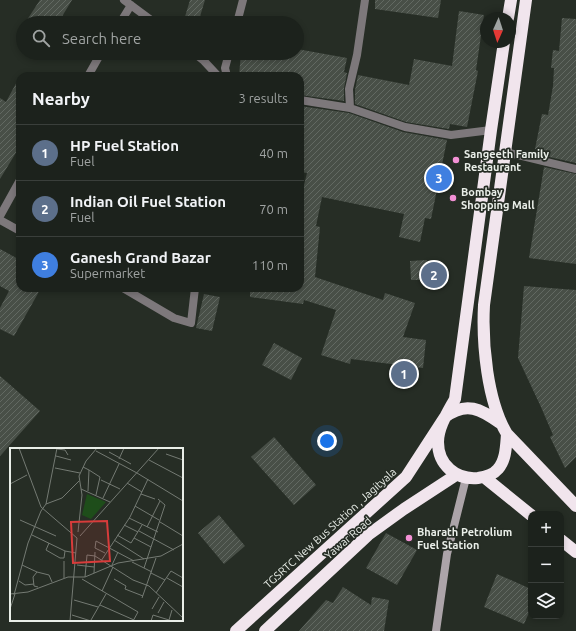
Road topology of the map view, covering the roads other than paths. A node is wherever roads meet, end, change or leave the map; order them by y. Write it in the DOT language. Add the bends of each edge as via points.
graph roads {
  1 [pos="124,0"];
  2 [pos="243,0"];
  3 [pos="365,0"];
  4 [pos="511,0"];
  5 [pos="526,0"];
  6 [pos="131,5"];
  7 [pos="509,12"];
  8 [pos="124,16"];
  9 [pos="146,16"];
  10 [pos="239,16"];
  11 [pos="503,48"];
  12 [pos="97,60"];
  13 [pos="203,60"];
  14 [pos="227,60"];
  15 [pos="90,72"];
  16 [pos="214,72"];
  17 [pos="226,72"];
  18 [pos="304,101"];
  19 [pos="350,108"];
  20 [pos="491,130"];
  21 [pos="505,152"];
  22 [pos="576,169"];
  23 [pos="16,187"];
  24 [pos="0,216"];
  25 [pos="0,220"];
  26 [pos="16,229"];
  27 [pos="130,292"];
  28 [pos="195,292"];
  29 [pos="445,417"];
  30 [pos="500,422"];
  31 [pos="507,434"];
  32 [pos="461,477"];
  33 [pos="484,477"];
  34 [pos="576,506"];
  35 [pos="528,513"];
  36 [pos="564,542"];
  37 [pos="576,552"];
  38 [pos="236,631"];
  39 [pos="265,631"];
  40 [pos="436,631"];
  1 -- 6 [label="street"];
  2 -- 10 [label="street"];
  3 -- 19 [label="street" via="358,55 350,89"];
  4 -- 7 [label="highway"];
  5 -- 21 [label="highway"];
  6 -- 8 [label="street"];
  6 -- 9 [label="street"];
  11 -- 20 [label="highway"];
  12 -- 15 [label="street"];
  13 -- 16 [label="street"];
  14 -- 17 [label="street"];
  18 -- 19 [label="street"];
  19 -- 20 [label="street" via="405,127 451,135"];
  20 -- 29 [label="highway" via="456,399"];
  21 -- 22 [label="street"];
  21 -- 30 [label="highway" via="483,326 485,356"];
  23 -- 24 [label="street"];
  25 -- 26 [label="street"];
  27 -- 28 [label="street" via="174,318 191,323"];
  29 -- 30 [label="highway" via="453,410 476,408"];
  29 -- 32 [label="highway" via="438,441 439,451 444,464"];
  29 -- 38 [label="highway, TGSRTC New Bus Station , Jagityala" via="406,477"];
  30 -- 31 [label="highway"];
  31 -- 33 [label="highway" via="502,463 494,472"];
  31 -- 34 [label="highway"];
  32 -- 33 [label="highway"];
  32 -- 39 [label="highway, Yawar Road" via="404,509 368,534"];
  32 -- 40 [label="main road"];
  33 -- 35 [label="highway"];
  36 -- 37 [label="highway"];
}
